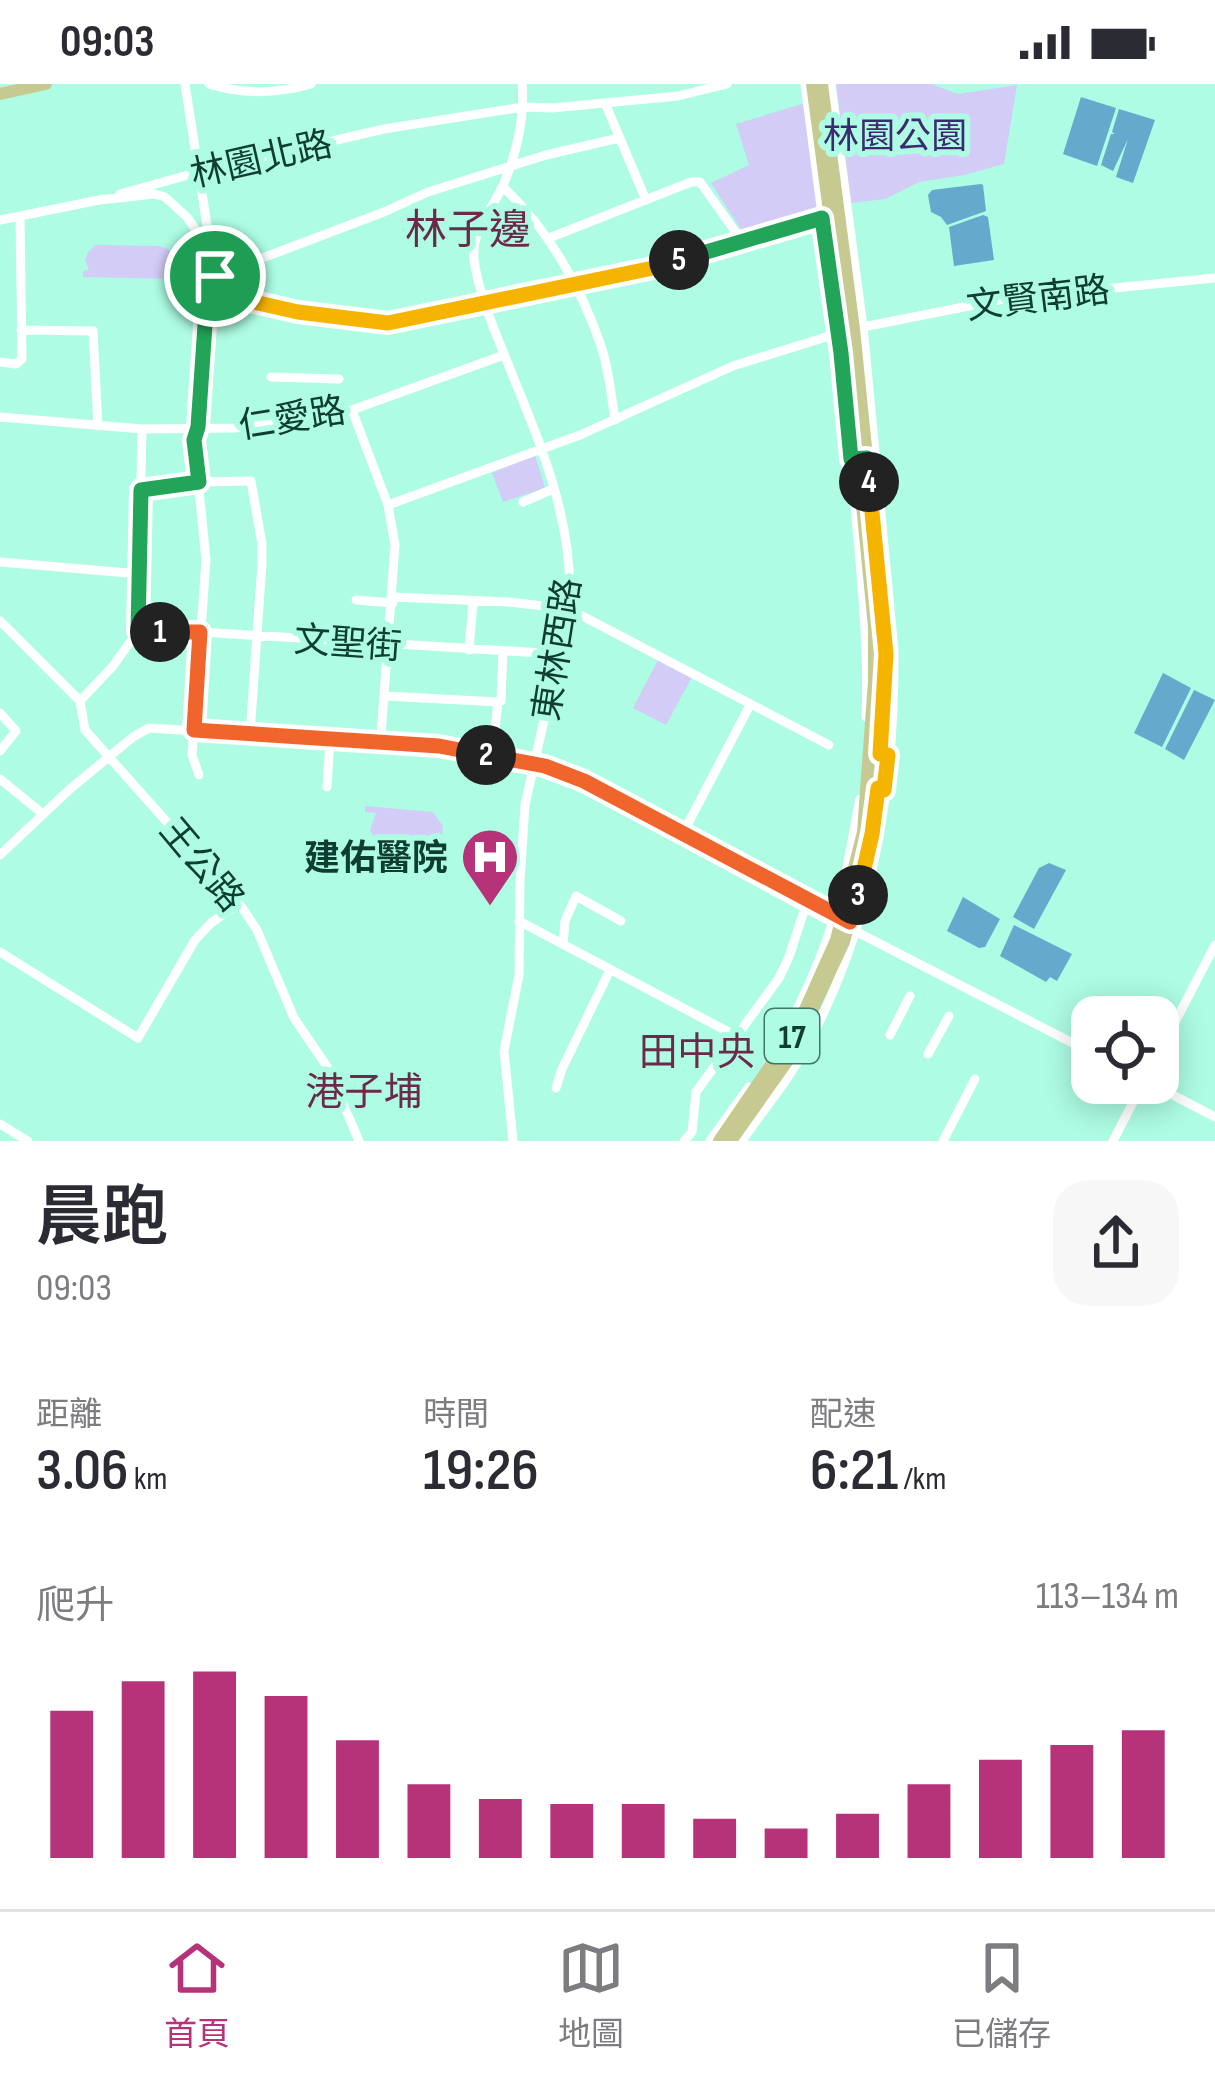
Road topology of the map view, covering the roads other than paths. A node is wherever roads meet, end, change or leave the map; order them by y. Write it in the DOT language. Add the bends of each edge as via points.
graph roads {
  1 [pos="46,84"];
  2 [pos="185,84"];
  3 [pos="209,84"];
  4 [pos="311,84"];
  5 [pos="522,84"];
  6 [pos="727,84"];
  7 [pos="809,84"];
  8 [pos="827,84"];
  9 [pos="0,94"];
  10 [pos="605,104"];
  11 [pos="524,107"];
  12 [pos="619,138"];
  13 [pos="509,169"];
  14 [pos="199,172"];
  15 [pos="503,187"];
  16 [pos="100,200"];
  17 [pos="646,200"];
  18 [pos="835,213"];
  19 [pos="20,217"];
  20 [pos="0,220"];
  21 [pos="549,238"];
  22 [pos="742,241"];
  23 [pos="215,276"];
  24 [pos="1215,278"];
  25 [pos="572,284"];
  26 [pos="484,303"];
  27 [pos="21,330"];
  28 [pos="850,330"];
  29 [pos="504,355"];
  30 [pos="0,362"];
  31 [pos="271,377"];
  32 [pos="339,380"];
  33 [pos="352,410"];
  34 [pos="0,417"];
  35 [pos="615,420"];
  36 [pos="98,426"];
  37 [pos="198,427"];
  38 [pos="142,429"];
  39 [pos="541,448"];
  40 [pos="863,458"];
  41 [pos="199,482"];
  42 [pos="554,489"];
  43 [pos="141,490"];
  44 [pos="523,502"];
  45 [pos="388,505"];
  46 [pos="0,562"];
  47 [pos="140,574"];
  48 [pos="393,600"];
  49 [pos="356,601"];
  50 [pos="472,601"];
  51 [pos="569,609"];
  52 [pos="0,621"];
  53 [pos="138,631"];
  54 [pos="200,632"];
  55 [pos="256,636"];
  56 [pos="389,645"];
  57 [pos="470,650"];
  58 [pos="503,651"];
  59 [pos="559,654"];
  60 [pos="880,673"];
  61 [pos="385,696"];
  62 [pos="80,701"];
  63 [pos="498,702"];
  64 [pos="750,705"];
  65 [pos="0,712"];
  66 [pos="194,730"];
  67 [pos="250,734"];
  68 [pos="330,740"];
  69 [pos="829,745"];
  70 [pos="381,746"];
  71 [pos="0,752"];
  72 [pos="109,756"];
  73 [pos="492,756"];
  74 [pos="535,766"];
  75 [pos="199,775"];
  76 [pos="1,780"];
  77 [pos="327,788"];
  78 [pos="43,814"];
  79 [pos="681,836"];
  80 [pos="0,855"];
  81 [pos="239,903"];
  82 [pos="806,904"];
  83 [pos="519,921"];
  84 [pos="621,921"];
  85 [pos="844,923"];
  86 [pos="563,944"];
  87 [pos="1215,945"];
  88 [pos="0,952"];
  89 [pos="610,970"];
  90 [pos="910,996"];
  91 [pos="1179,1014"];
  92 [pos="949,1016"];
  93 [pos="890,1035"];
  94 [pos="738,1037"];
  95 [pos="1071,1042"];
  96 [pos="928,1054"];
  97 [pos="975,1079"];
  98 [pos="556,1088"];
  99 [pos="1179,1099"];
  100 [pos="1135,1104"];
  101 [pos="1215,1117"];
  102 [pos="0,1124"];
  103 [pos="28,1141"];
  104 [pos="359,1141"];
  105 [pos="513,1141"];
  106 [pos="684,1141"];
  107 [pos="714,1141"];
  108 [pos="731,1141"];
  109 [pos="742,1141"];
  110 [pos="944,1141"];
  111 [pos="1113,1141"];
  1 -- 9 [label="main road"];
  2 -- 14 [label="street"];
  3 -- 4 [label="street" via="262,93"];
  5 -- 11 [label="street, 東林西路"];
  6 -- 10 [label="street, 林園北路"];
  7 -- 18 [label="main road, 17"];
  8 -- 18 [label="main road, 17"];
  10 -- 11 [label="street, 林園北路"];
  10 -- 12 [label="street"];
  11 -- 13 [label="street, 東林西路"];
  11 -- 14 [label="street, 林園北路"];
  12 -- 13 [label="street"];
  12 -- 17 [label="street"];
  13 -- 15 [label="street, 東林西路"];
  13 -- 23 [label="street" via="428,192"];
  14 -- 16 [label="street, 林園北路"];
  14 -- 23 [label="street"];
  15 -- 21 [label="street"];
  15 -- 26 [label="street, 東林西路" via="473,250"];
  16 -- 19 [label="street, 林園北路"];
  16 -- 23 [label="street" via="165,197 201,238"];
  17 -- 21 [label="street"];
  17 -- 22 [label="street" via="700,182"];
  18 -- 22 [label="street"];
  18 -- 28 [label="main road, 17"];
  19 -- 20 [label="street, 林園北路"];
  19 -- 27 [label="street"];
  21 -- 25 [label="street"];
  22 -- 25 [label="street"];
  23 -- 26 [label="street" via="254,302 388,323"];
  23 -- 37 [label="street"];
  24 -- 28 [label="street, 文賢南路" via="1004,299"];
  25 -- 26 [label="street"];
  25 -- 35 [label="street" via="601,345"];
  26 -- 29 [label="street, 東林西路"];
  27 -- 30 [label="street" via="22,359"];
  27 -- 36 [label="street" via="93,331"];
  28 -- 35 [label="street, 文賢南路" via="733,366"];
  28 -- 40 [label="main road, 17"];
  29 -- 33 [label="street, 仁愛路"];
  29 -- 39 [label="street, 東林西路"];
  31 -- 32 [label="street"];
  33 -- 37 [label="street, 仁愛路" via="318,420"];
  33 -- 45 [label="street"];
  34 -- 36 [label="street, 仁愛路"];
  35 -- 39 [label="street, 文賢南路"];
  36 -- 38 [label="street, 仁愛路"];
  37 -- 38 [label="street, 仁愛路"];
  37 -- 41 [label="street"];
  38 -- 43 [label="street"];
  39 -- 42 [label="street, 東林西路"];
  39 -- 45 [label="street, 文賢南路"];
  40 -- 60 [label="main road, 17" via="870,637"];
  40 -- 60 [label="main road, 17" via="888,624"];
  41 -- 43 [label="street"];
  41 -- 54 [label="street" via="206,551"];
  41 -- 55 [label="street" via="251,481 262,544"];
  42 -- 44 [label="street"];
  42 -- 51 [label="street, 東林西路" via="570,564"];
  43 -- 47 [label="street"];
  45 -- 48 [label="street"];
  46 -- 47 [label="street"];
  47 -- 53 [label="street"];
  48 -- 49 [label="street"];
  48 -- 50 [label="street"];
  48 -- 56 [label="street"];
  50 -- 51 [label="street"];
  50 -- 57 [label="street"];
  51 -- 59 [label="street, 東林西路"];
  51 -- 64 [label="street"];
  52 -- 62 [label="street, 王公路"];
  53 -- 54 [label="street, 文聖街"];
  53 -- 62 [label="street"];
  54 -- 55 [label="street, 文聖街"];
  54 -- 66 [label="street"];
  55 -- 56 [label="street, 文聖街"];
  55 -- 67 [label="street"];
  56 -- 57 [label="street, 文聖街"];
  56 -- 61 [label="street"];
  57 -- 58 [label="street, 文聖街"];
  58 -- 59 [label="street, 文聖街"];
  58 -- 63 [label="street"];
  59 -- 74 [label="street, 東林西路"];
  60 -- 85 [label="main road, 17"];
  60 -- 85 [label="main road, 17" via="881,789"];
  61 -- 63 [label="street"];
  61 -- 70 [label="street"];
  62 -- 72 [label="street, 王公路" via="85,730"];
  63 -- 73 [label="street"];
  64 -- 69 [label="street"];
  64 -- 79 [label="street"];
  65 -- 71 [label="street" via="16,731"];
  66 -- 67 [label="street"];
  66 -- 72 [label="street" via="149,728"];
  66 -- 75 [label="street"];
  67 -- 68 [label="street"];
  68 -- 70 [label="street"];
  68 -- 77 [label="street"];
  70 -- 73 [label="street"];
  72 -- 78 [label="street"];
  72 -- 81 [label="street, 王公路"];
  73 -- 74 [label="street"];
  74 -- 79 [label="street"];
  74 -- 83 [label="street, 東林西路"];
  76 -- 78 [label="street"];
  78 -- 80 [label="street"];
  79 -- 82 [label="street"];
  81 -- 88 [label="street" via="195,940 138,1038"];
  81 -- 104 [label="street, 王公路"];
  82 -- 85 [label="street"];
  82 -- 94 [label="street" via="779,978"];
  83 -- 86 [label="street"];
  83 -- 105 [label="street, 東林西路" via="519,975 504,1051"];
  84 -- 86 [label="street" via="576,896"];
  85 -- 95 [label="street"];
  85 -- 107 [label="main road, 17" via="798,1025"];
  85 -- 108 [label="main road, 17" via="805,1033"];
  85 -- 109 [label="street" via="810,1041"];
  86 -- 89 [label="street"];
  87 -- 91 [label="street"];
  89 -- 94 [label="street"];
  89 -- 98 [label="street"];
  90 -- 93 [label="street"];
  92 -- 96 [label="street"];
  94 -- 106 [label="street" via="696,1092"];
  97 -- 110 [label="street"];
  99 -- 101 [label="street"];
  100 -- 111 [label="street"];
  102 -- 103 [label="street"];
}
